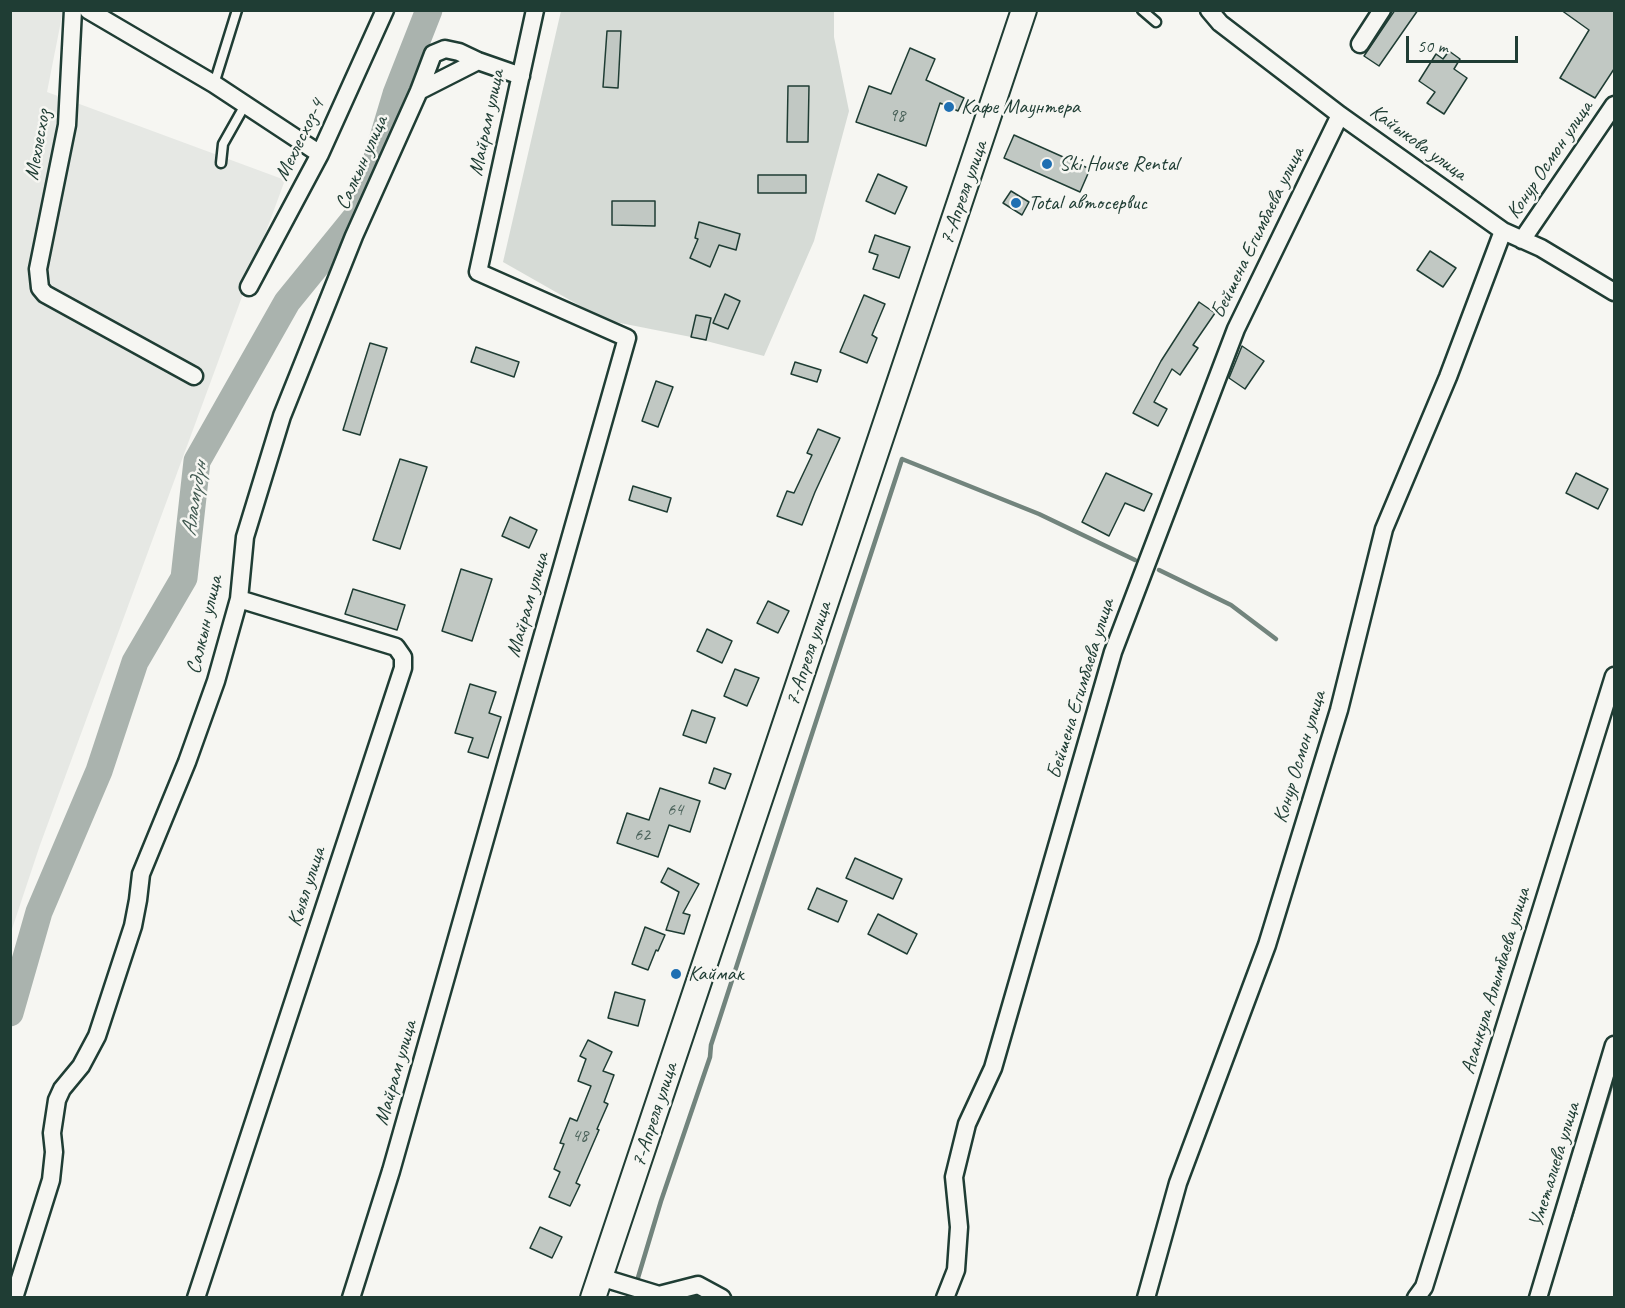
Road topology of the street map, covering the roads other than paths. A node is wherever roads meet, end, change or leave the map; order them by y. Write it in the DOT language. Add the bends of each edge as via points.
graph roads {
  1 [pos="73,10"];
  2 [pos="88,10"];
  3 [pos="237,10"];
  4 [pos="385,10"];
  5 [pos="535,10"];
  6 [pos="1024,10"];
  7 [pos="1142,10"];
  8 [pos="1209,10"];
  9 [pos="1382,10"];
  10 [pos="1156,22"];
  11 [pos="1360,44"];
  12 [pos="478,61"];
  13 [pos="521,76"];
  14 [pos="214,84"];
  15 [pos="419,92"];
  16 [pos="245,105"];
  17 [pos="1614,105"];
  18 [pos="1340,115"];
  19 [pos="320,154"];
  20 [pos="221,163"];
  21 [pos="1503,231"];
  22 [pos="1522,240"];
  23 [pos="249,287"];
  24 [pos="1614,292"];
  25 [pos="194,376"];
  26 [pos="239,599"];
  27 [pos="1614,676"];
  28 [pos="1614,1045"];
  29 [pos="597,1287"];
  30 [pos="14,1298"];
  31 [pos="196,1298"];
  32 [pos="351,1298"];
  33 [pos="722,1298"];
  34 [pos="945,1298"];
  35 [pos="1146,1298"];
  36 [pos="1416,1298"];
  37 [pos="1538,1298"];
  1 -- 25 [label="street, Мехлесхоз" via="67,125 38,269 40,288"];
  2 -- 14 [label="street"];
  3 -- 14 [label="lane"];
  4 -- 19 [label="street, Мехлесхоз-4"];
  5 -- 13 [label="street, Майрам улица"];
  6 -- 29 [label="main road, 7-Апреля улица"];
  7 -- 10 [label="lane"];
  8 -- 18 [label="street, Кайыкова улица"];
  9 -- 11 [label="street"];
  12 -- 13 [label="street, Салкын улица"];
  12 -- 15 [label="street"];
  12 -- 15 [label="street, Салкын улица" via="445,49 433,54"];
  13 -- 32 [label="street, Майрам улица" via="478,272 627,338 391,1171"];
  14 -- 16 [label="street"];
  15 -- 26 [label="street, Салкын улица" via="354,236 282,416 245,537"];
  16 -- 19 [label="street"];
  16 -- 20 [label="lane" via="223,144"];
  17 -- 22 [label="street, Конур Осмон улица"];
  18 -- 21 [label="street, Кайыкова улица"];
  18 -- 34 [label="street, Бейшена Егимбаева улица" via="1236,329 1113,652 993,1068 967,1124 954,1177 959,1227 956,1270"];
  19 -- 23 [label="street, Мехлесхоз-4"];
  21 -- 22 [label="street, Кайыкова улица"];
  21 -- 35 [label="street, Конур Осмон улица" via="1448,377 1384,529 1339,710 1267,945 1178,1184"];
  22 -- 24 [label="street, Кайыкова улица"];
  26 -- 30 [label="street, Салкын улица" via="204,719 141,874 133,926 97,1036 57,1100 51,1180"];
  26 -- 31 [label="street, Кыял улица" via="396,647 403,657 403,668"];
  27 -- 36 [label="street, Асанкула Алымбаева улица" via="1424,1287"];
  28 -- 37 [label="street, Уметалиева улица"];
  29 -- 33 [label="street" via="659,1295 699,1285"];
}
